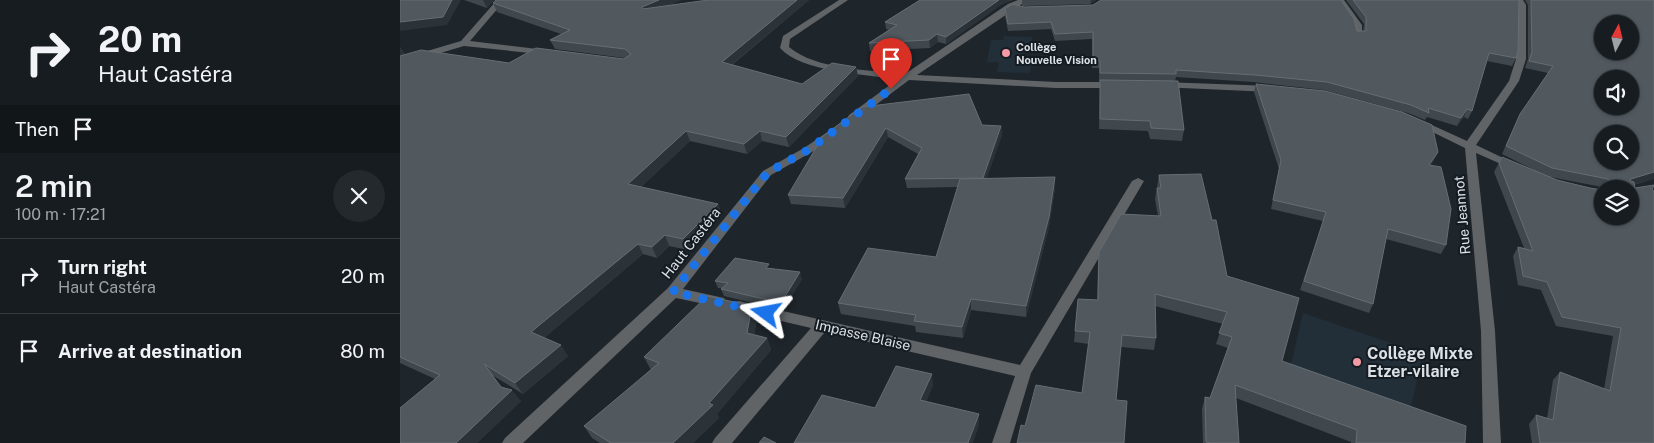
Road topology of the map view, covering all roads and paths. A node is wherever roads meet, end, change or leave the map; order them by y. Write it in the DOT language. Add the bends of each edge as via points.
graph roads {
  1 [pos="501,0"];
  2 [pos="844,0"];
  3 [pos="1024,0"];
  4 [pos="1340,0"];
  5 [pos="1519,0"];
  6 [pos="1011,6"];
  7 [pos="1024,10"];
  8 [pos="1359,35"];
  9 [pos="464,43"];
  10 [pos="558,54"];
  11 [pos="400,62"];
  12 [pos="906,77"];
  13 [pos="1127,85"];
  14 [pos="1153,85"];
  15 [pos="1280,90"];
  16 [pos="1412,120"];
  17 [pos="1470,145"];
  18 [pos="1524,171"];
  19 [pos="1138,181"];
  20 [pos="673,292"];
  21 [pos="822,325"];
  22 [pos="1024,372"];
  23 [pos="511,443"];
  24 [pos="721,443"];
  25 [pos="1001,443"];
  26 [pos="1492,443"];
  1 -- 9 [label="street"];
  2 -- 12 [label="street" via="786,38 784,48 796,58 844,70"];
  3 -- 6 [label="street, Haut Castéra"];
  4 -- 8 [label="street" via="1358,25"];
  5 -- 17 [label="street" via="1522,5 1521,59 1514,81"];
  6 -- 7 [label="street"];
  6 -- 12 [label="street, Haut Castéra"];
  9 -- 10 [label="street"];
  9 -- 11 [label="street"];
  12 -- 13 [label="street" via="1056,85"];
  12 -- 20 [label="street, Haut Castéra" via="808,150 767,173"];
  14 -- 15 [label="street"];
  16 -- 17 [label="street"];
  17 -- 18 [label="street"];
  17 -- 26 [label="street, Rue Jeannot" via="1488,330"];
  19 -- 22 [label="street"];
  20 -- 21 [label="street, Impasse Blaise"];
  20 -- 23 [label="street, Haut Castéra"];
  21 -- 22 [label="street, Impasse Blaise"];
  21 -- 24 [label="street"];
  22 -- 25 [label="street"];
}
